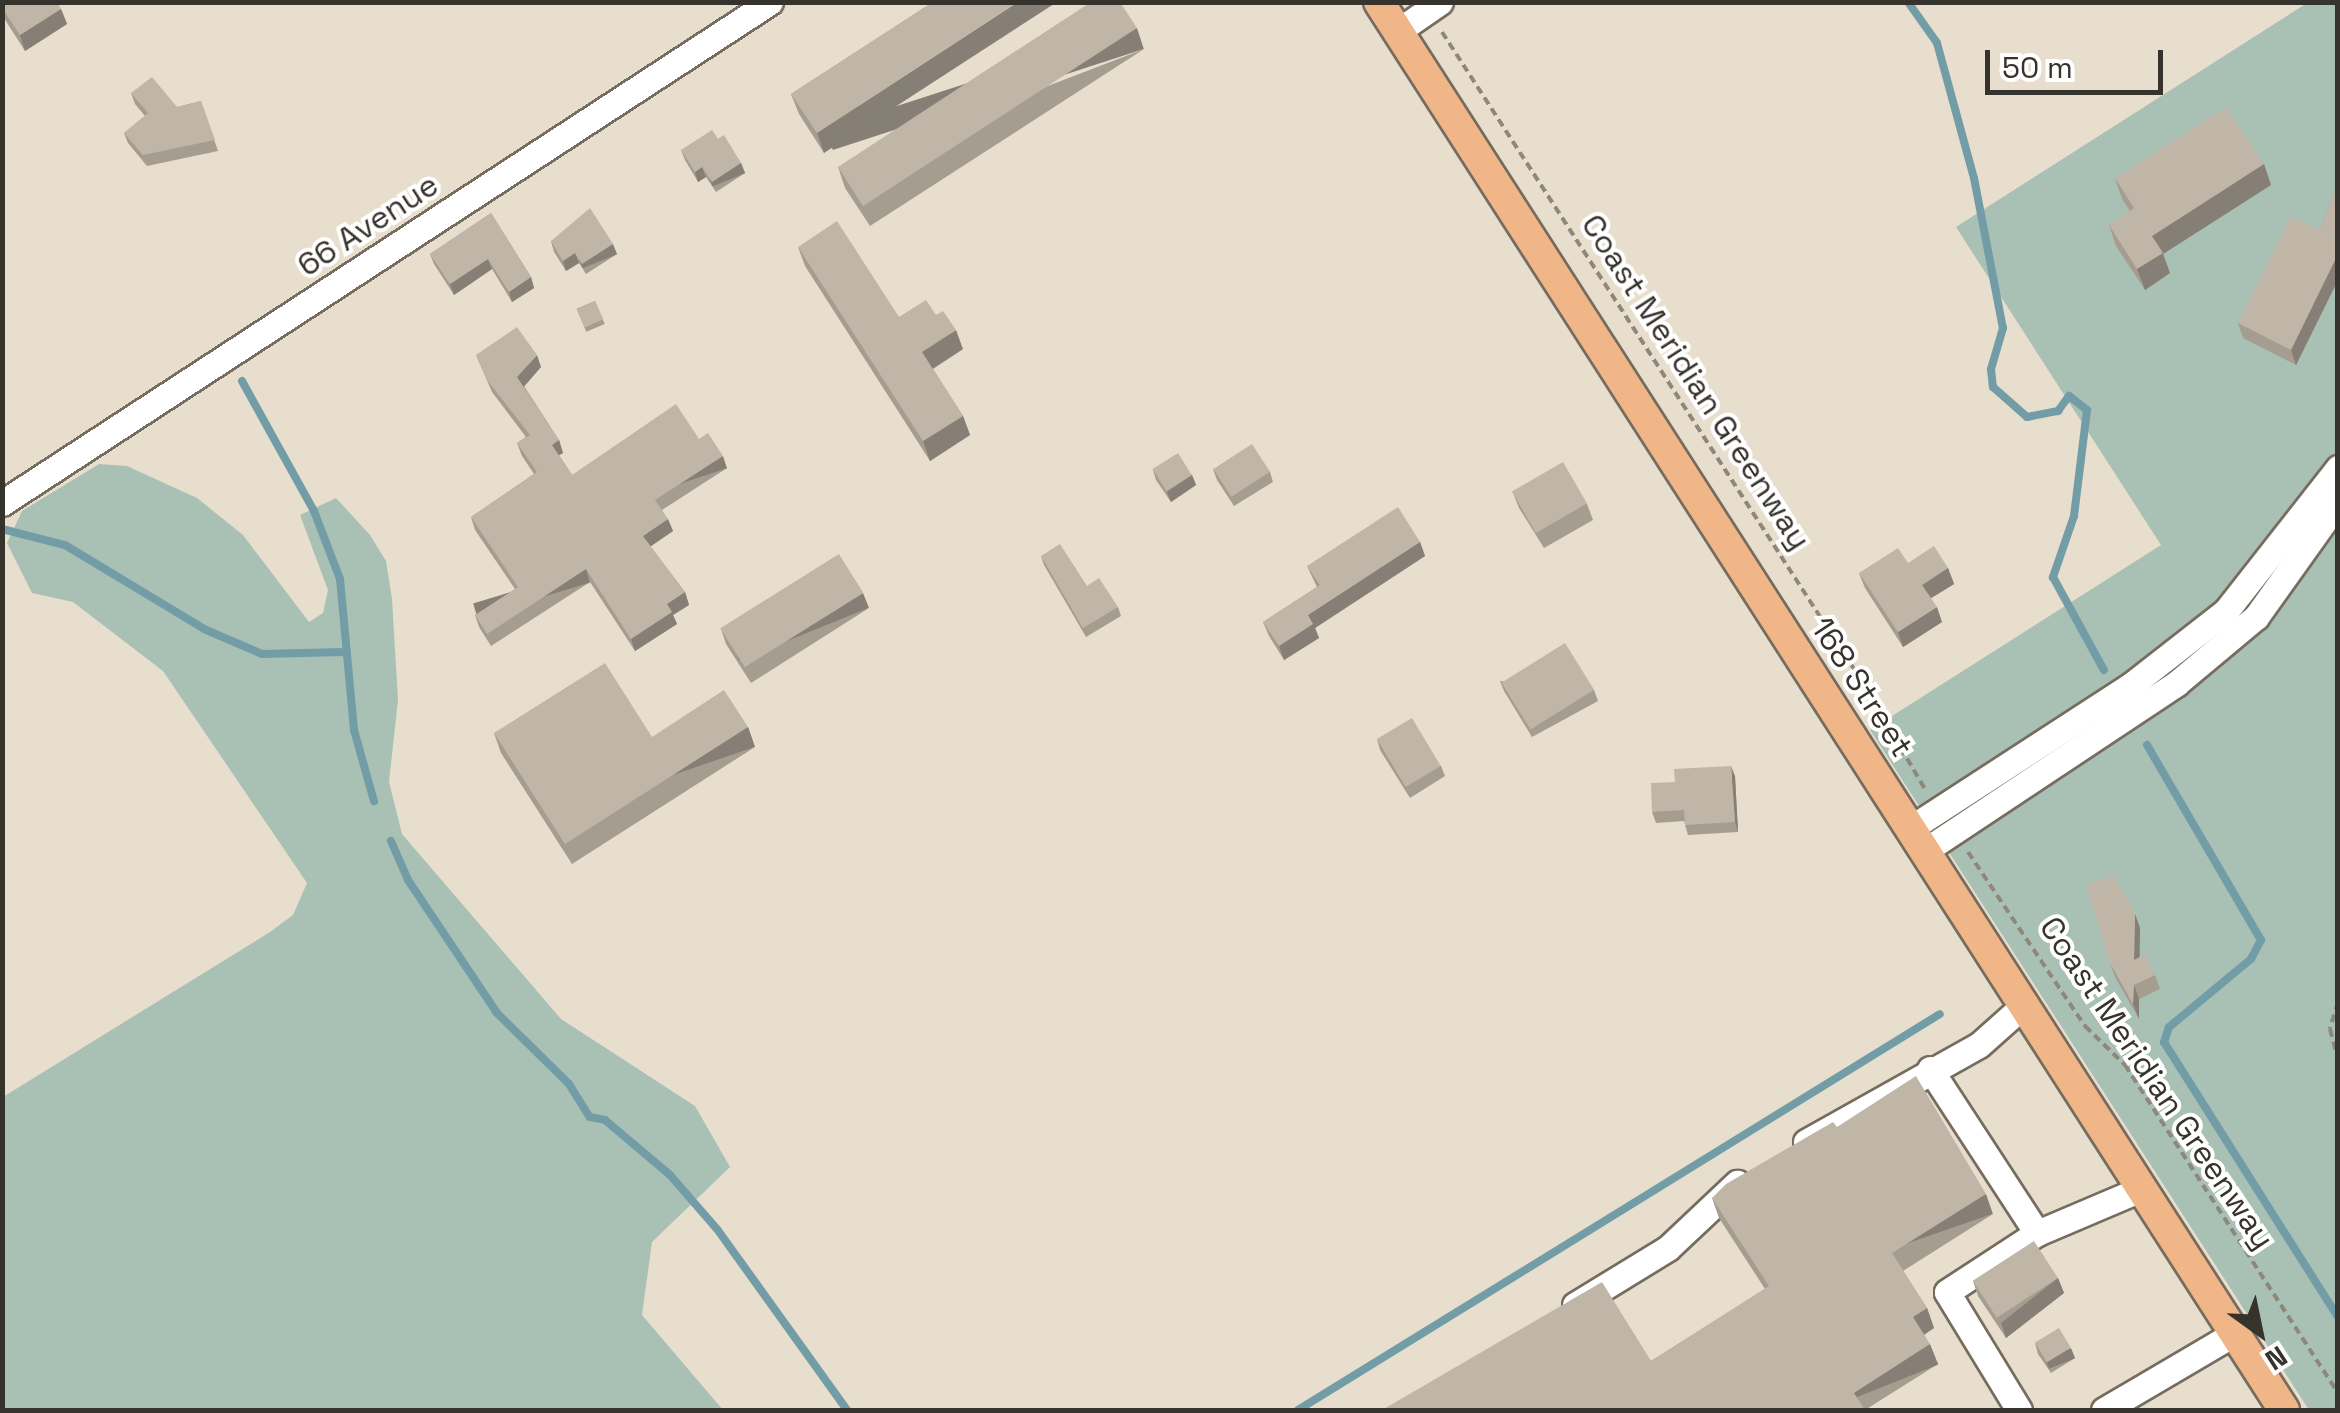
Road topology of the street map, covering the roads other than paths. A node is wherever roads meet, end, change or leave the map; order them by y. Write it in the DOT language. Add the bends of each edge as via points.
graph roads {
  1 [pos="770,2"];
  2 [pos="1379,2"];
  3 [pos="1434,6"];
  4 [pos="1398,31"];
  5 [pos="2338,468"];
  6 [pos="2338,502"];
  7 [pos="2,503"];
  8 [pos="1919,839"];
  9 [pos="2025,1004"];
  10 [pos="1930,1070"];
  11 [pos="1786,1154"];
  12 [pos="1754,1172"];
  13 [pos="2143,1188"];
  14 [pos="2037,1233"];
  15 [pos="1551,1319"];
  16 [pos="2235,1333"];
  17 [pos="2019,1410"];
  18 [pos="2104,1410"];
  19 [pos="2284,1410"];
  1 -- 7 [label="street, 66 Avenue"];
  2 -- 4 [label="main road, 168 Street"];
  3 -- 4 [label="street"];
  4 -- 8 [label="main road, 168 Street"];
  5 -- 8 [label="street" via="2226,611"];
  6 -- 8 [label="street" via="2256,617 2176,684"];
  8 -- 9 [label="main road, 168 Street"];
  9 -- 10 [label="street" via="1979,1045"];
  9 -- 13 [label="main road, 168 Street"];
  10 -- 11 [label="street"];
  10 -- 14 [label="street"];
  12 -- 15 [label="street" via="1722,1191 1668,1248"];
  13 -- 14 [label="street"];
  13 -- 16 [label="main road, 168 Street"];
  14 -- 17 [label="street" via="1947,1292"];
  16 -- 18 [label="street"];
  16 -- 19 [label="main road, 168 Street"];
}
